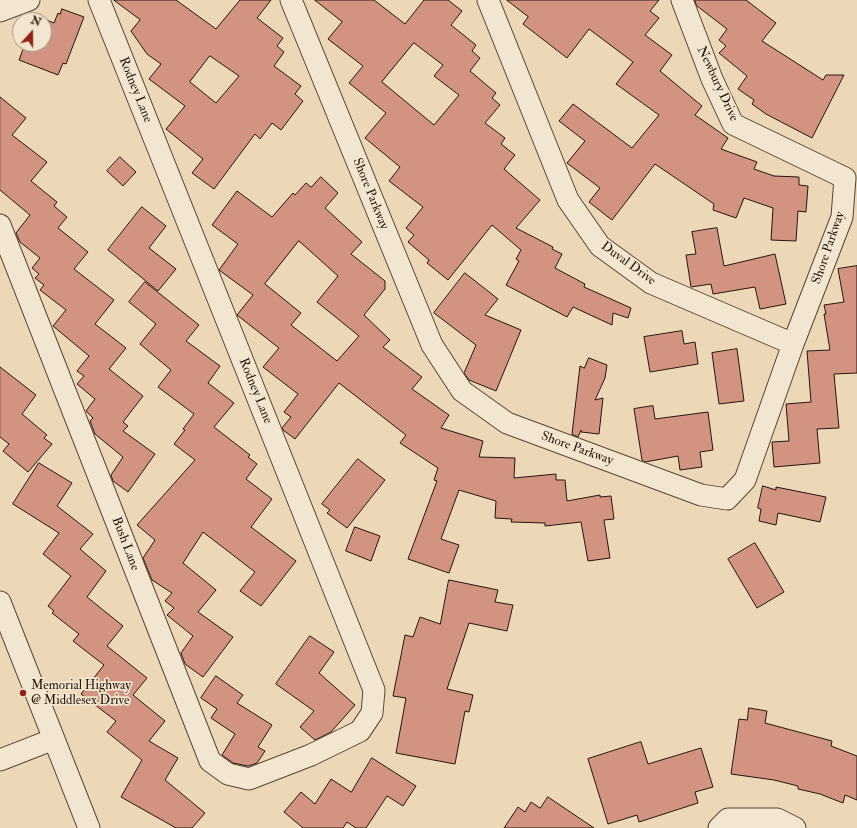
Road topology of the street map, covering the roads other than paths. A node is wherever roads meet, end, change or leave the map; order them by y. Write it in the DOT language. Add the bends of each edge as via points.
graph roads {
  1 [pos="29,0"];
  2 [pos="99,0"];
  3 [pos="291,0"];
  4 [pos="488,0"];
  5 [pos="682,0"];
  6 [pos="0,11"];
  7 [pos="798,156"];
  8 [pos="0,225"];
  9 [pos="793,344"];
  10 [pos="0,602"];
  11 [pos="54,739"];
  12 [pos="311,755"];
  13 [pos="0,760"];
  14 [pos="89,828"];
  15 [pos="719,828"];
  16 [pos="795,828"];
  1 -- 6 [label="street"];
  2 -- 12 [label="street, Rodney Lane" via="374,690 372,713 360,731"];
  3 -- 9 [label="street, Shore Parkway" via="432,345 462,391 507,423 701,495 727,499 745,480"];
  4 -- 9 [label="street, Duval Drive" via="568,200 600,246 651,283"];
  5 -- 7 [label="street, Newbury Drive" via="712,79 733,124"];
  7 -- 9 [label="street, Shore Parkway" via="846,178 842,217"];
  8 -- 12 [label="street, Bush Lane" via="210,761 228,774 249,779"];
  10 -- 11 [label="street"];
  11 -- 13 [label="street"];
  11 -- 14 [label="street"];
  15 -- 16 [label="street" via="728,819 777,819"];
}
